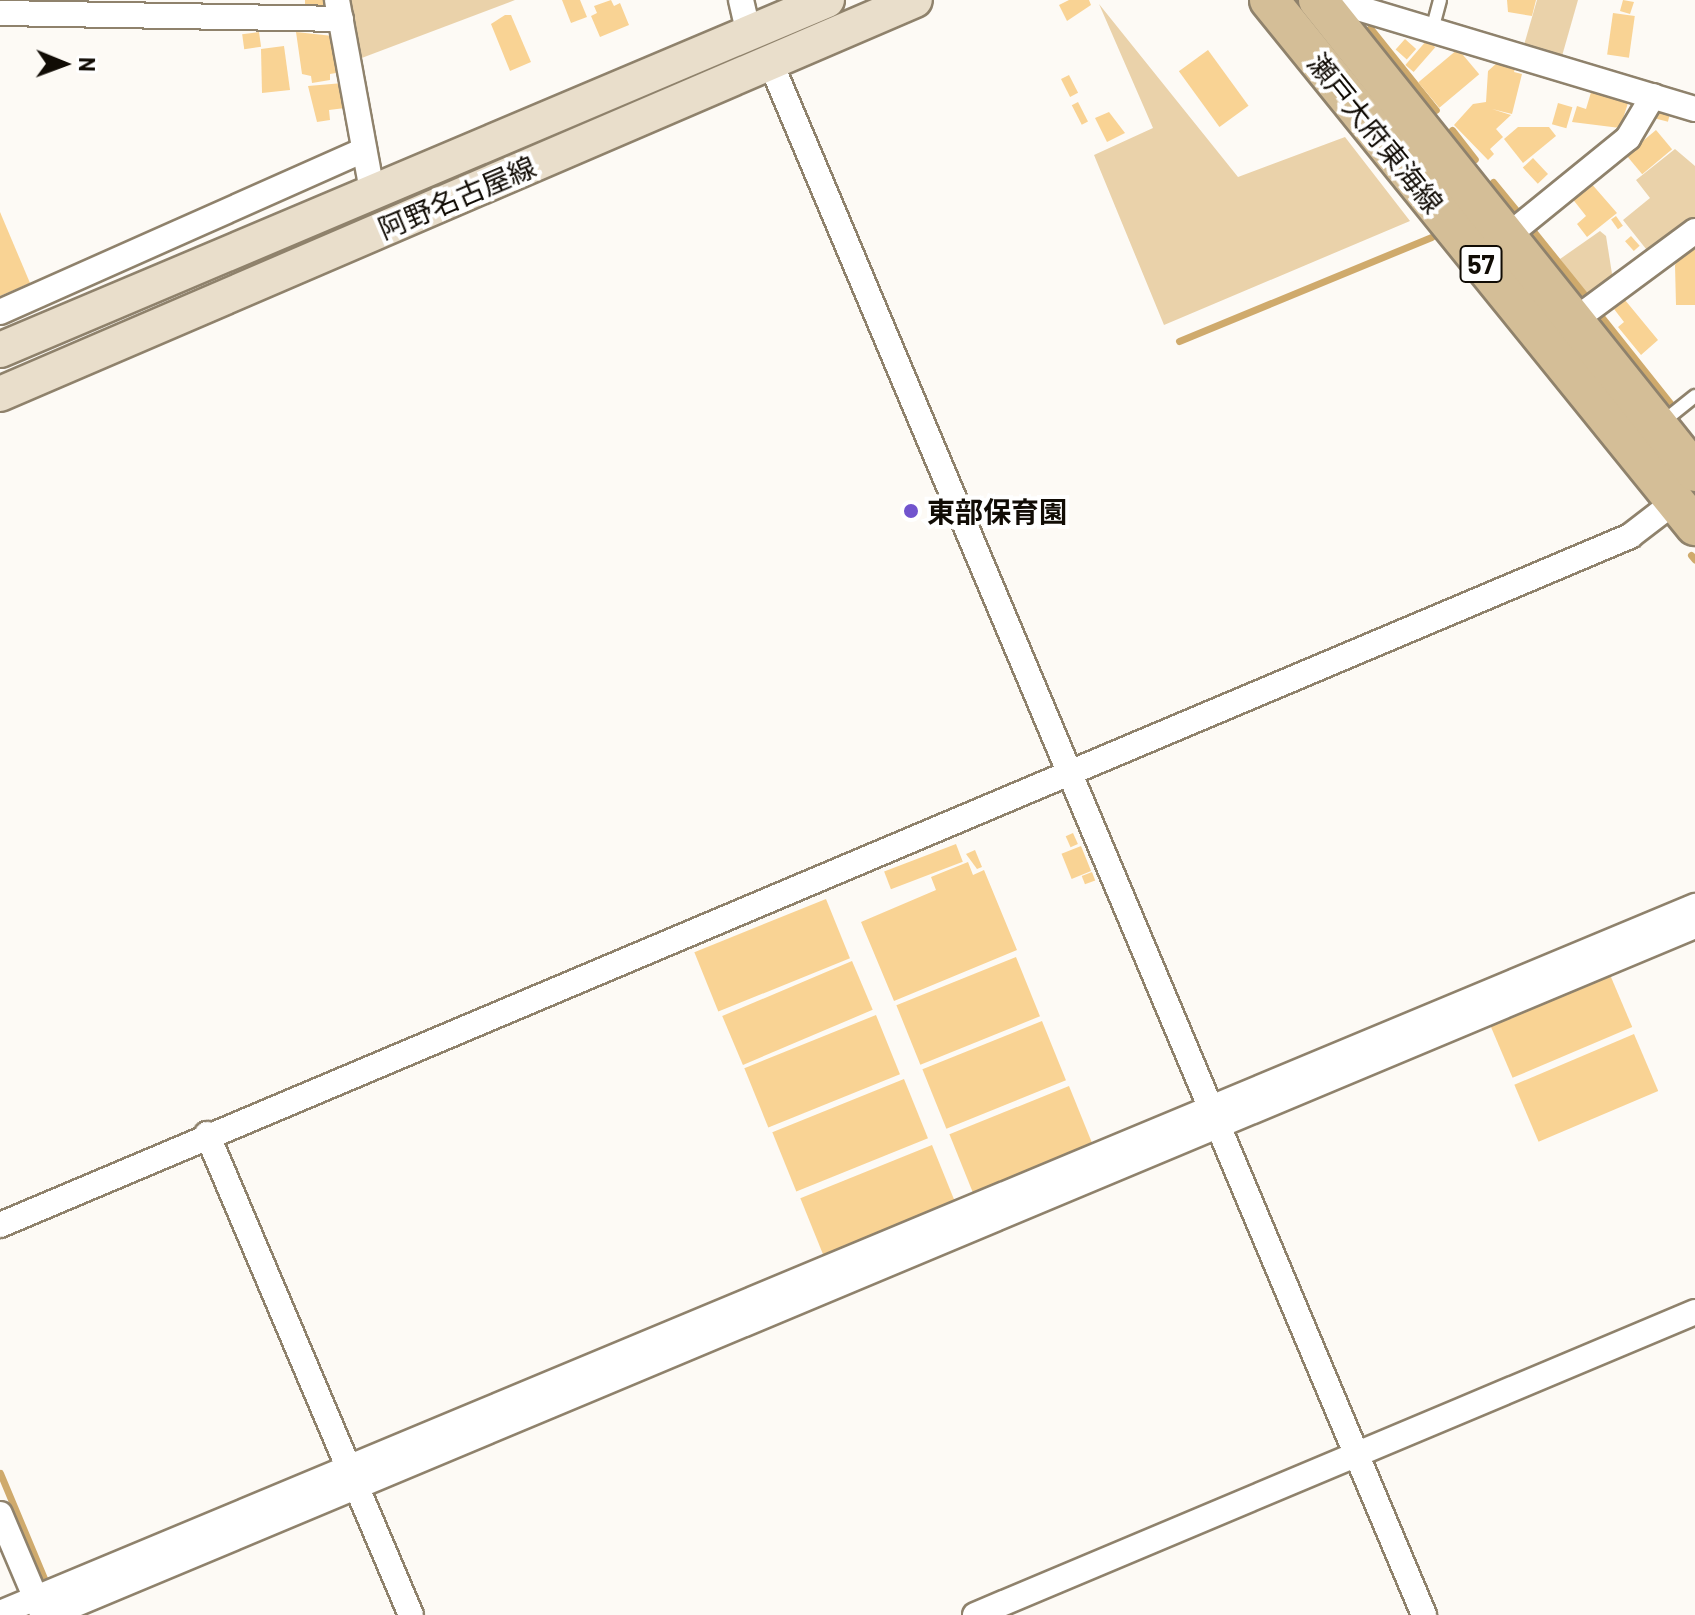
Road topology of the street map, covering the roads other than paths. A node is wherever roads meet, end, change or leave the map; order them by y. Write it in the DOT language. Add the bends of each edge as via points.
graph roads {
  1 [pos="827,0"];
  2 [pos="915,0"];
  3 [pos="1269,0"];
  4 [pos="1440,0"];
  5 [pos="1322,5"];
  6 [pos="94,8"];
  7 [pos="339,9"];
  8 [pos="0,13"];
  9 [pos="745,15"];
  10 [pos="1432,30"];
  11 [pos="772,66"];
  12 [pos="1653,96"];
  13 [pos="1695,109"];
  14 [pos="364,150"];
  15 [pos="372,191"];
  16 [pos="1695,231"];
  17 [pos="1505,238"];
  18 [pos="0,312"];
  19 [pos="1572,322"];
  20 [pos="0,350"];
  21 [pos="0,394"];
  22 [pos="1695,396"];
  23 [pos="1657,426"];
  24 [pos="1695,472"];
  25 [pos="1684,515"];
  26 [pos="1068,773"];
  27 [pos="1695,906"];
  28 [pos="1695,926"];
  29 [pos="1216,1116"];
  30 [pos="207,1134"];
  31 [pos="0,1225"];
  32 [pos="1695,1312"];
  33 [pos="1357,1454"];
  34 [pos="353,1477"];
  35 [pos="0,1514"];
  36 [pos="43,1609"];
  37 [pos="0,1613"];
  38 [pos="411,1615"];
  39 [pos="975,1615"];
  40 [pos="1424,1615"];
  1 -- 9 [label="main road, 阿野名古屋線"];
  2 -- 11 [label="main road, 阿野名古屋線"];
  3 -- 25 [label="main road, 瀬戸大府東海線 / 57"];
  4 -- 10 [label="lane"];
  5 -- 10 [label="street" via="1348,5"];
  5 -- 17 [label="main road, 瀬戸大府東海線 / 57"];
  6 -- 7 [label="street"];
  6 -- 8 [label="street"];
  7 -- 14 [label="street"];
  9 -- 15 [label="main road, 阿野名古屋線"];
  10 -- 12 [label="street"];
  11 -- 21 [label="main road, 阿野名古屋線"];
  11 -- 26 [label="street"];
  12 -- 13 [label="street"];
  12 -- 17 [label="street" via="1628,138"];
  14 -- 15 [label="street"];
  14 -- 18 [label="street"];
  15 -- 20 [label="main road, 阿野名古屋線"];
  16 -- 19 [label="street"];
  17 -- 19 [label="main road, 瀬戸大府東海線 / 57"];
  19 -- 23 [label="main road, 瀬戸大府東海線 / 57"];
  22 -- 23 [label="lane"];
  23 -- 24 [label="main road, 瀬戸大府東海線 / 57"];
  25 -- 26 [label="street"];
  26 -- 29 [label="street"];
  26 -- 30 [label="street"];
  27 -- 29 [label="street"];
  28 -- 29 [label="street"];
  29 -- 33 [label="street"];
  29 -- 34 [label="street"];
  30 -- 31 [label="street"];
  30 -- 34 [label="street"];
  32 -- 33 [label="street"];
  33 -- 39 [label="street"];
  33 -- 40 [label="street"];
  34 -- 36 [label="street"];
  34 -- 38 [label="street"];
  35 -- 36 [label="street"];
  36 -- 37 [label="street"];
}
